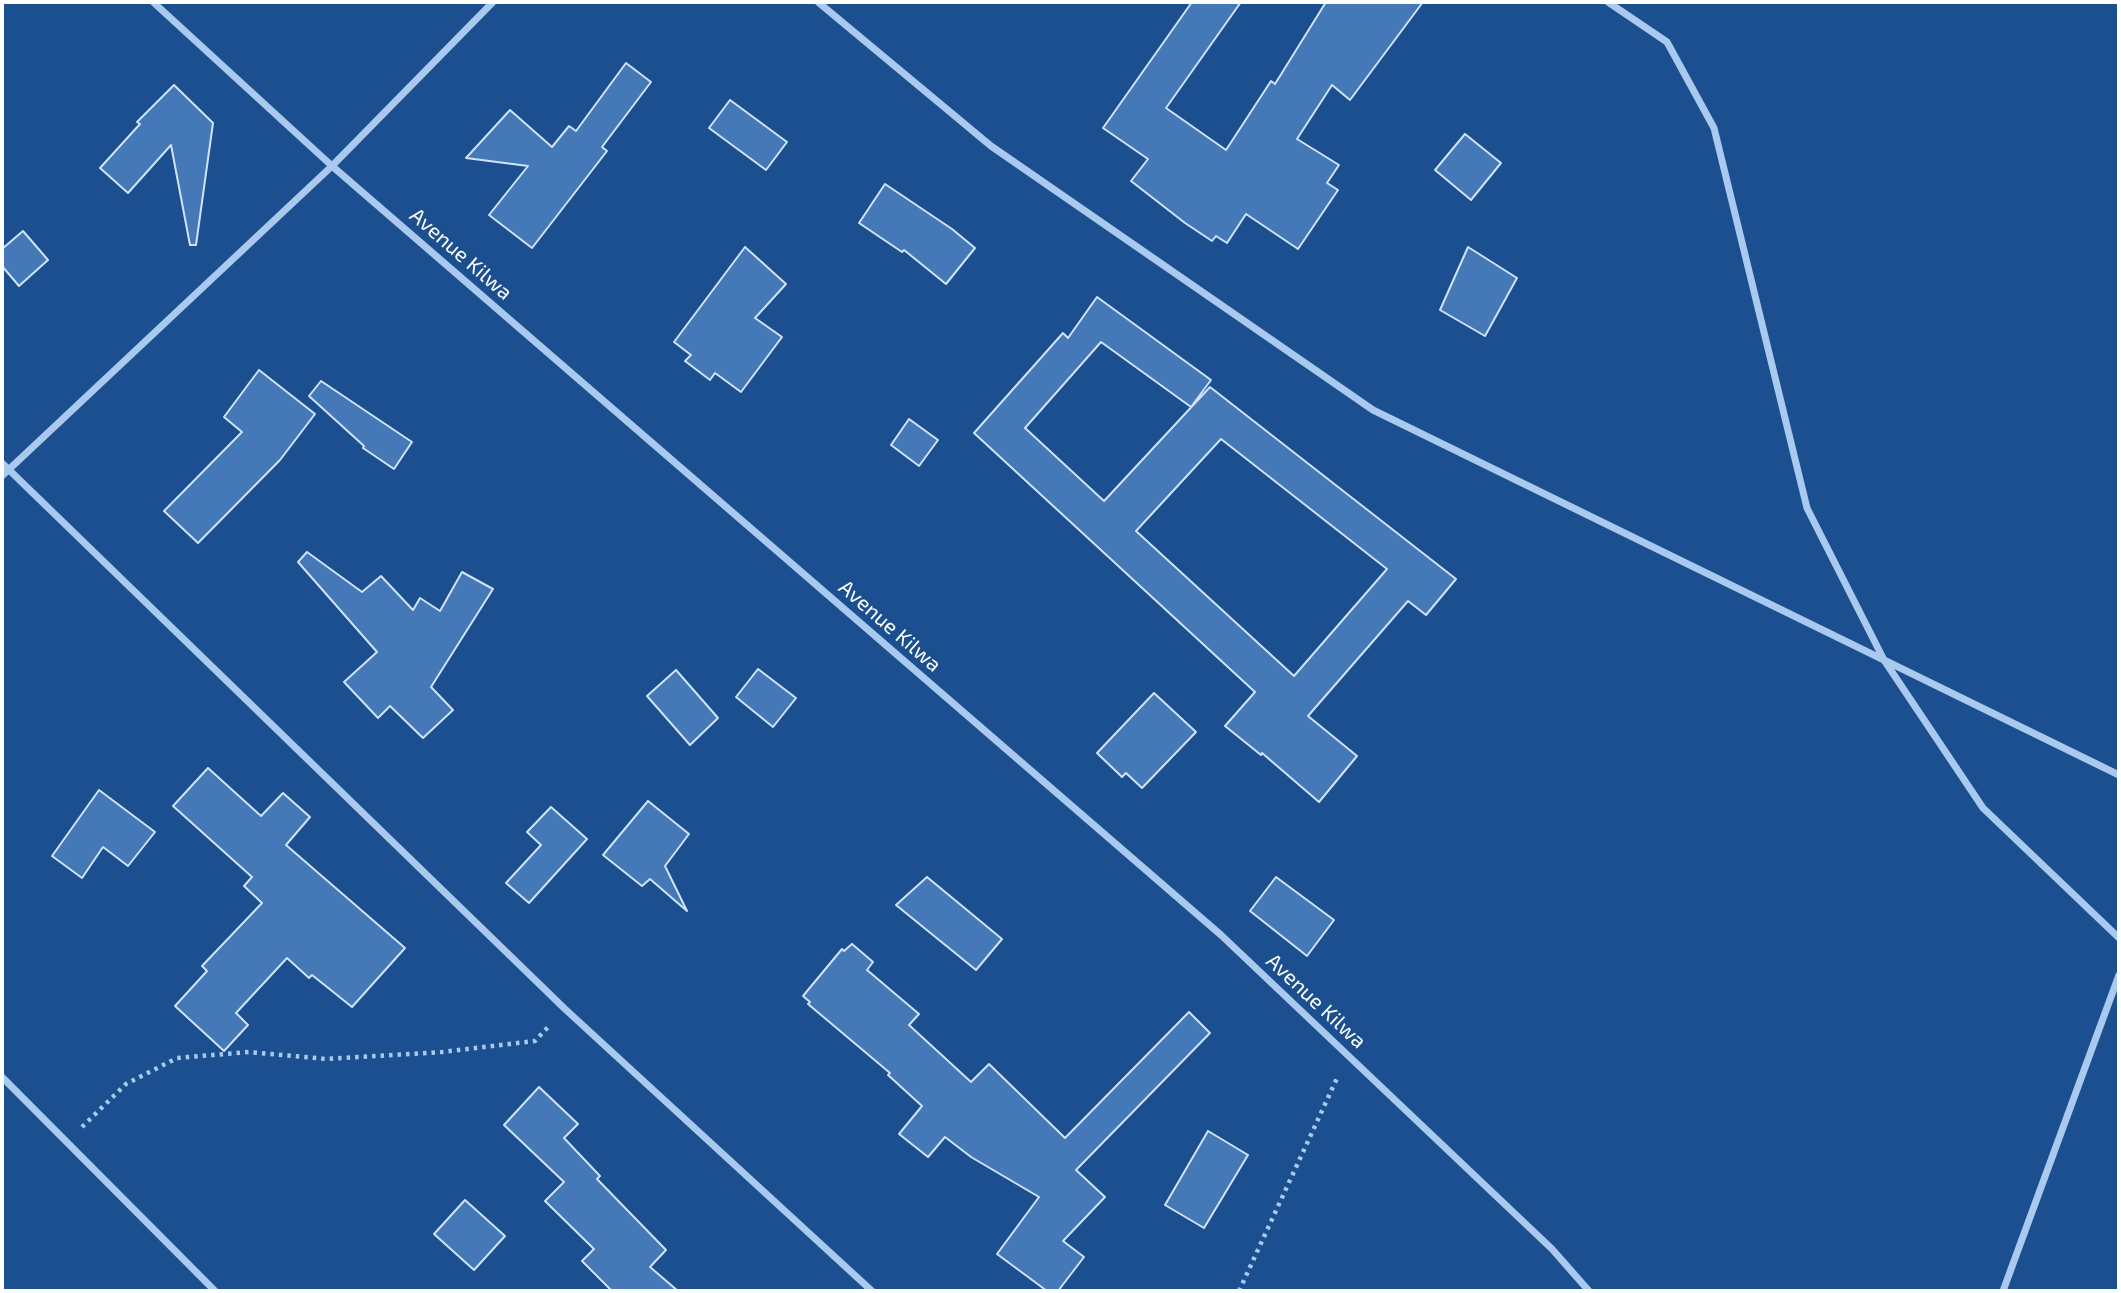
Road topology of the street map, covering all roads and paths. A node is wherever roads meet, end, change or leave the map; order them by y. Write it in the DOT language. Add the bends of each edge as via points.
graph roads {
  1 [pos="153,2"];
  2 [pos="493,2"];
  3 [pos="818,2"];
  4 [pos="1608,2"];
  5 [pos="332,166"];
  6 [pos="2,463"];
  7 [pos="9,469"];
  8 [pos="2,476"];
  9 [pos="1884,660"];
  10 [pos="2119,775"];
  11 [pos="2119,938"];
  12 [pos="2119,975"];
  13 [pos="565,1009"];
  14 [pos="1348,1055"];
  15 [pos="2,1077"];
  16 [pos="67,1142"];
  17 [pos="215,1291"];
  18 [pos="872,1291"];
  19 [pos="1239,1291"];
  20 [pos="1589,1291"];
  21 [pos="2003,1291"];
  1 -- 5 [label="street, Avenue Kilwa"];
  2 -- 5 [label="street"];
  3 -- 9 [label="street" via="991,146 1373,410"];
  4 -- 9 [label="street" via="1667,43 1714,128 1807,509"];
  5 -- 7 [label="street"];
  5 -- 14 [label="street, Avenue Kilwa" via="1221,935"];
  6 -- 7 [label="street"];
  7 -- 8 [label="street"];
  7 -- 13 [label="street"];
  9 -- 10 [label="street"];
  9 -- 11 [label="street" via="1983,808"];
  12 -- 21 [label="street"];
  13 -- 16 [label="path" via="535,1041 326,1059 249,1052 177,1058 126,1084"];
  13 -- 18 [label="street"];
  14 -- 19 [label="path"];
  14 -- 20 [label="street, Avenue Kilwa" via="1552,1249"];
  15 -- 16 [label="street"];
  16 -- 17 [label="street"];
}
